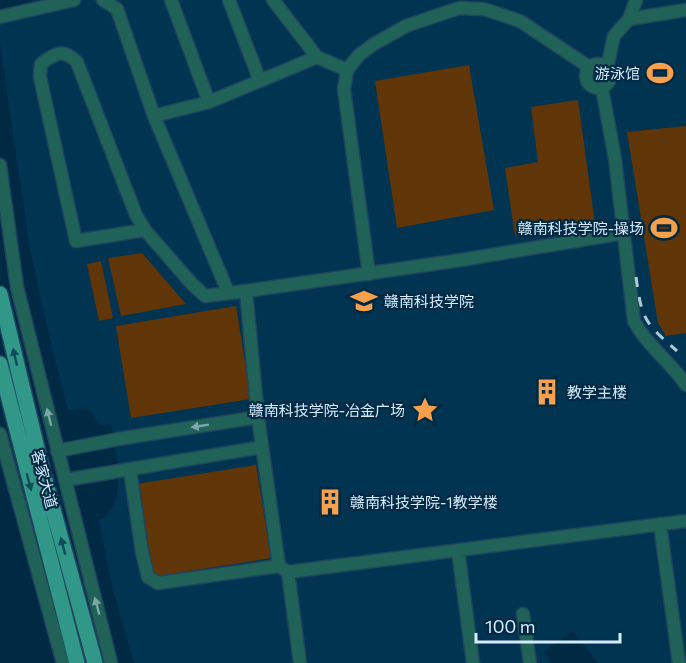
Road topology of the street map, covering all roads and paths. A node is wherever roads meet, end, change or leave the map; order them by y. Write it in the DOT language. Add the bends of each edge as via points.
graph roads {
  1 [pos="74,0"];
  2 [pos="103,0"];
  3 [pos="171,0"];
  4 [pos="229,0"];
  5 [pos="273,0"];
  6 [pos="636,0"];
  7 [pos="459,4"];
  8 [pos="686,10"];
  9 [pos="0,17"];
  10 [pos="629,19"];
  11 [pos="317,57"];
  12 [pos="590,67"];
  13 [pos="607,68"];
  14 [pos="347,70"];
  15 [pos="260,81"];
  16 [pos="602,88"];
  17 [pos="209,102"];
  18 [pos="154,116"];
  19 [pos="0,165"];
  20 [pos="145,230"];
  21 [pos="624,233"];
  22 [pos="369,274"];
  23 [pos="246,291"];
  24 [pos="228,292"];
  25 [pos="0,294"];
  26 [pos="0,364"];
  27 [pos="686,385"];
  28 [pos="258,417"];
  29 [pos="0,434"];
  30 [pos="262,447"];
  31 [pos="57,451"];
  32 [pos="130,470"];
  33 [pos="65,480"];
  34 [pos="686,521"];
  35 [pos="660,524"];
  36 [pos="458,550"];
  37 [pos="283,569"];
  38 [pos="523,614"];
  39 [pos="63,663"];
  40 [pos="77,663"];
  41 [pos="96,663"];
  42 [pos="111,663"];
  43 [pos="300,663"];
  44 [pos="473,663"];
  45 [pos="530,663"];
  46 [pos="679,663"];
  1 -- 9 [label="street"];
  2 -- 18 [label="street" via="117,9"];
  3 -- 17 [label="street"];
  4 -- 15 [label="street"];
  5 -- 11 [label="street"];
  6 -- 10 [label="street"];
  7 -- 12 [label="street" via="520,21"];
  7 -- 14 [label="street" via="406,26 359,56"];
  8 -- 10 [label="street"];
  10 -- 13 [label="street" via="614,36"];
  11 -- 14 [label="street"];
  11 -- 15 [label="street"];
  12 -- 13 [label="street" via="596,64"];
  12 -- 16 [label="street" via="587,82"];
  13 -- 16 [label="street" via="609,81"];
  14 -- 22 [label="street" via="344,89"];
  15 -- 17 [label="street"];
  16 -- 21 [label="street"];
  17 -- 18 [label="street"];
  18 -- 24 [label="street"];
  31 -- 19 [label="street, one-way" via="17,287"];
  20 -- 20 [label="street" via="76,241 40,77 41,64 51,56 69,54 77,62"];
  20 -- 24 [label="street" via="205,296"];
  21 -- 22 [label="street"];
  21 -- 27 [label="street" via="634,321 642,336"];
  22 -- 23 [label="street"];
  23 -- 24 [label="street"];
  23 -- 28 [label="street"];
  41 -- 25 [label="main road, 客家大道, one-way" via="42,469"];
  26 -- 40 [label="main road, 客家大道, one-way"];
  28 -- 30 [label="street"];
  28 -- 31 [label="street, one-way"];
  29 -- 39 [label="street"];
  30 -- 32 [label="street"];
  30 -- 37 [label="street"];
  31 -- 33 [label="street"];
  32 -- 33 [label="street"];
  32 -- 37 [label="street" via="142,552 148,576 158,583"];
  42 -- 33 [label="street, one-way"];
  34 -- 35 [label="street"];
  35 -- 36 [label="street"];
  35 -- 46 [label="street"];
  36 -- 37 [label="street"];
  36 -- 44 [label="street"];
  37 -- 43 [label="street"];
  38 -- 45 [label="street"];
}
